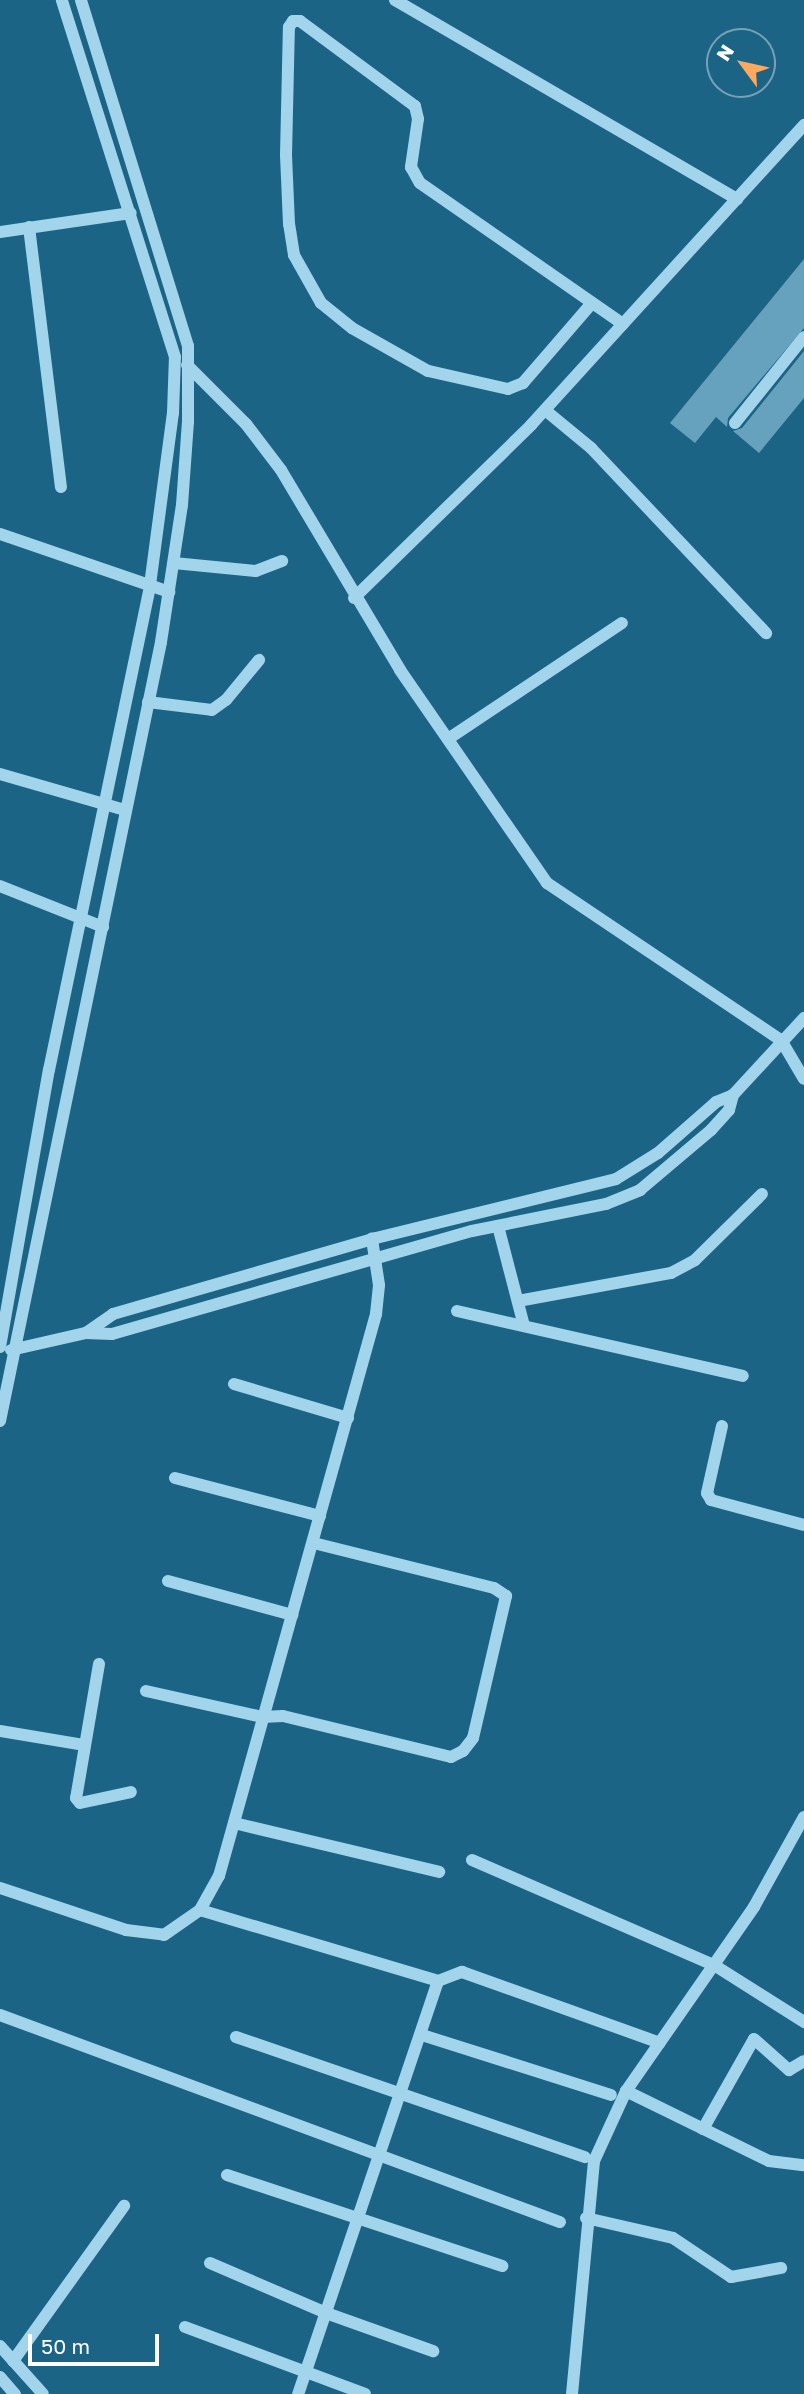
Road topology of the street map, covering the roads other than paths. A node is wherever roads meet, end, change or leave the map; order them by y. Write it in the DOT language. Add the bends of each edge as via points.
graph roads {
  1 [pos="62,0"];
  2 [pos="81,0"];
  3 [pos="395,0"];
  4 [pos="106,83"];
  5 [pos="89,91"];
  6 [pos="804,125"];
  7 [pos="737,200"];
  8 [pos="131,213"];
  9 [pos="29,227"];
  10 [pos="0,232"];
  11 [pos="592,303"];
  12 [pos="623,324"];
  13 [pos="804,337"];
  14 [pos="175,357"];
  15 [pos="189,367"];
  16 [pos="545,410"];
  17 [pos="735,423"];
  18 [pos="61,487"];
  19 [pos="0,534"];
  20 [pos="282,561"];
  21 [pos="174,563"];
  22 [pos="150,585"];
  23 [pos="169,592"];
  24 [pos="354,598"];
  25 [pos="622,623"];
  26 [pos="766,633"];
  27 [pos="260,660"];
  28 [pos="149,702"];
  29 [pos="448,739"];
  30 [pos="0,774"];
  31 [pos="102,803"];
  32 [pos="125,810"];
  33 [pos="0,886"];
  34 [pos="80,918"];
  35 [pos="103,927"];
  36 [pos="804,1018"];
  37 [pos="781,1040"];
  38 [pos="804,1079"];
  39 [pos="733,1095"];
  40 [pos="762,1194"];
  41 [pos="498,1226"];
  42 [pos="372,1240"];
  43 [pos="376,1258"];
  44 [pos="518,1301"];
  45 [pos="457,1311"];
  46 [pos="524,1326"];
  47 [pos="86,1333"];
  48 [pos="0,1349"];
  49 [pos="16,1349"];
  50 [pos="743,1376"];
  51 [pos="234,1384"];
  52 [pos="348,1418"];
  53 [pos="0,1421"];
  54 [pos="722,1426"];
  55 [pos="175,1478"];
  56 [pos="320,1516"];
  57 [pos="804,1525"];
  58 [pos="313,1543"];
  59 [pos="168,1581"];
  60 [pos="292,1615"];
  61 [pos="99,1664"];
  62 [pos="146,1691"];
  63 [pos="262,1717"];
  64 [pos="0,1731"];
  65 [pos="85,1745"];
  66 [pos="131,1792"];
  67 [pos="804,1816"];
  68 [pos="234,1823"];
  69 [pos="471,1860"];
  70 [pos="439,1872"];
  71 [pos="0,1888"];
  72 [pos="200,1910"];
  73 [pos="714,1965"];
  74 [pos="439,1981"];
  75 [pos="0,2015"];
  76 [pos="804,2022"];
  77 [pos="422,2035"];
  78 [pos="236,2037"];
  79 [pos="660,2043"];
  80 [pos="804,2061"];
  81 [pos="626,2091"];
  82 [pos="401,2094"];
  83 [pos="611,2095"];
  84 [pos="703,2129"];
  85 [pos="379,2157"];
  86 [pos="585,2157"];
  87 [pos="804,2165"];
  88 [pos="227,2175"];
  89 [pos="124,2206"];
  90 [pos="586,2218"];
  91 [pos="358,2220"];
  92 [pos="560,2222"];
  93 [pos="210,2263"];
  94 [pos="502,2266"];
  95 [pos="781,2268"];
  96 [pos="326,2313"];
  97 [pos="185,2327"];
  98 [pos="0,2346"];
  99 [pos="433,2351"];
  100 [pos="13,2361"];
  101 [pos="305,2372"];
  102 [pos="0,2376"];
  103 [pos="15,2394"];
  104 [pos="43,2394"];
  105 [pos="298,2394"];
  106 [pos="365,2394"];
  107 [pos="572,2394"];
  1 -- 5 [label="street"];
  2 -- 4 [label="street"];
  3 -- 7 [label="street"];
  4 -- 5 [label="street"];
  4 -- 15 [label="street" via="148,207 188,346"];
  5 -- 8 [label="street"];
  6 -- 7 [label="street"];
  7 -- 12 [label="street"];
  8 -- 9 [label="street"];
  8 -- 14 [label="street"];
  9 -- 10 [label="street"];
  9 -- 18 [label="street"];
  11 -- 11 [label="street" via="523,383 508,389 428,371 352,328 321,303 294,255 289,224 286,142 289,27 293,21 300,21 415,106 418,119 411,167 420,183"];
  11 -- 12 [label="street"];
  12 -- 16 [label="street"];
  13 -- 17 [label="street"];
  14 -- 15 [label="street"];
  14 -- 22 [label="street" via="173,413"];
  15 -- 21 [label="street"];
  15 -- 24 [label="street" via="246,424 281,470"];
  16 -- 24 [label="street"];
  16 -- 26 [label="street" via="591,448"];
  19 -- 22 [label="street"];
  20 -- 21 [label="street" via="256,571"];
  21 -- 23 [label="street"];
  22 -- 23 [label="street"];
  22 -- 31 [label="street"];
  23 -- 28 [label="street"];
  24 -- 29 [label="street"];
  25 -- 29 [label="street"];
  27 -- 28 [label="street" via="226,701 212,710"];
  28 -- 32 [label="street"];
  29 -- 37 [label="street" via="547,883"];
  30 -- 31 [label="street"];
  31 -- 32 [label="street"];
  31 -- 34 [label="street"];
  32 -- 35 [label="street"];
  33 -- 34 [label="street"];
  34 -- 35 [label="street"];
  34 -- 48 [label="street"];
  35 -- 49 [label="street"];
  36 -- 37 [label="street"];
  37 -- 38 [label="street"];
  37 -- 39 [label="street"];
  39 -- 41 [label="street" via="729,1110 711,1130 640,1190 606,1204"];
  39 -- 42 [label="street" via="716,1102 658,1153 616,1179"];
  40 -- 44 [label="street" via="695,1260 671,1273"];
  41 -- 43 [label="street"];
  41 -- 44 [label="street"];
  42 -- 43 [label="street"];
  42 -- 47 [label="street" via="113,1314"];
  43 -- 47 [label="street" via="111,1334"];
  43 -- 52 [label="street" via="376,1314"];
  44 -- 46 [label="street"];
  45 -- 46 [label="street"];
  46 -- 50 [label="street"];
  47 -- 49 [label="street"];
  48 -- 49 [label="street"];
  49 -- 53 [label="street"];
  51 -- 52 [label="street"];
  52 -- 56 [label="street"];
  54 -- 57 [label="street" via="707,1493 711,1500"];
  55 -- 56 [label="street"];
  56 -- 58 [label="street"];
  58 -- 60 [label="street"];
  58 -- 63 [label="street" via="494,1588 506,1596 473,1738 451,1757 284,1716"];
  59 -- 60 [label="street"];
  60 -- 63 [label="street"];
  61 -- 65 [label="street"];
  62 -- 63 [label="street"];
  63 -- 68 [label="street"];
  64 -- 65 [label="street"];
  65 -- 66 [label="street" via="78,1801"];
  67 -- 73 [label="street" via="754,1907"];
  68 -- 70 [label="street"];
  68 -- 72 [label="street" via="219,1876"];
  69 -- 73 [label="street"];
  71 -- 72 [label="street" via="126,1930 164,1935"];
  72 -- 74 [label="street"];
  73 -- 76 [label="street"];
  73 -- 79 [label="street"];
  74 -- 77 [label="street"];
  74 -- 79 [label="street" via="462,1972"];
  75 -- 85 [label="street"];
  77 -- 82 [label="street"];
  77 -- 83 [label="street"];
  78 -- 82 [label="street"];
  79 -- 81 [label="street"];
  80 -- 84 [label="street" via="789,2070 754,2039"];
  81 -- 84 [label="street"];
  81 -- 90 [label="street" via="594,2161"];
  82 -- 85 [label="street"];
  82 -- 86 [label="street"];
  84 -- 87 [label="street" via="769,2161"];
  85 -- 91 [label="street"];
  85 -- 92 [label="street"];
  88 -- 91 [label="street"];
  89 -- 100 [label="street"];
  90 -- 95 [label="street" via="673,2238 731,2277"];
  90 -- 107 [label="street"];
  91 -- 94 [label="street"];
  91 -- 96 [label="street"];
  93 -- 96 [label="street"];
  96 -- 99 [label="street"];
  96 -- 101 [label="street"];
  97 -- 101 [label="street"];
  98 -- 100 [label="street"];
  100 -- 104 [label="street"];
  101 -- 105 [label="street"];
  101 -- 106 [label="street"];
  102 -- 103 [label="street"];
}
